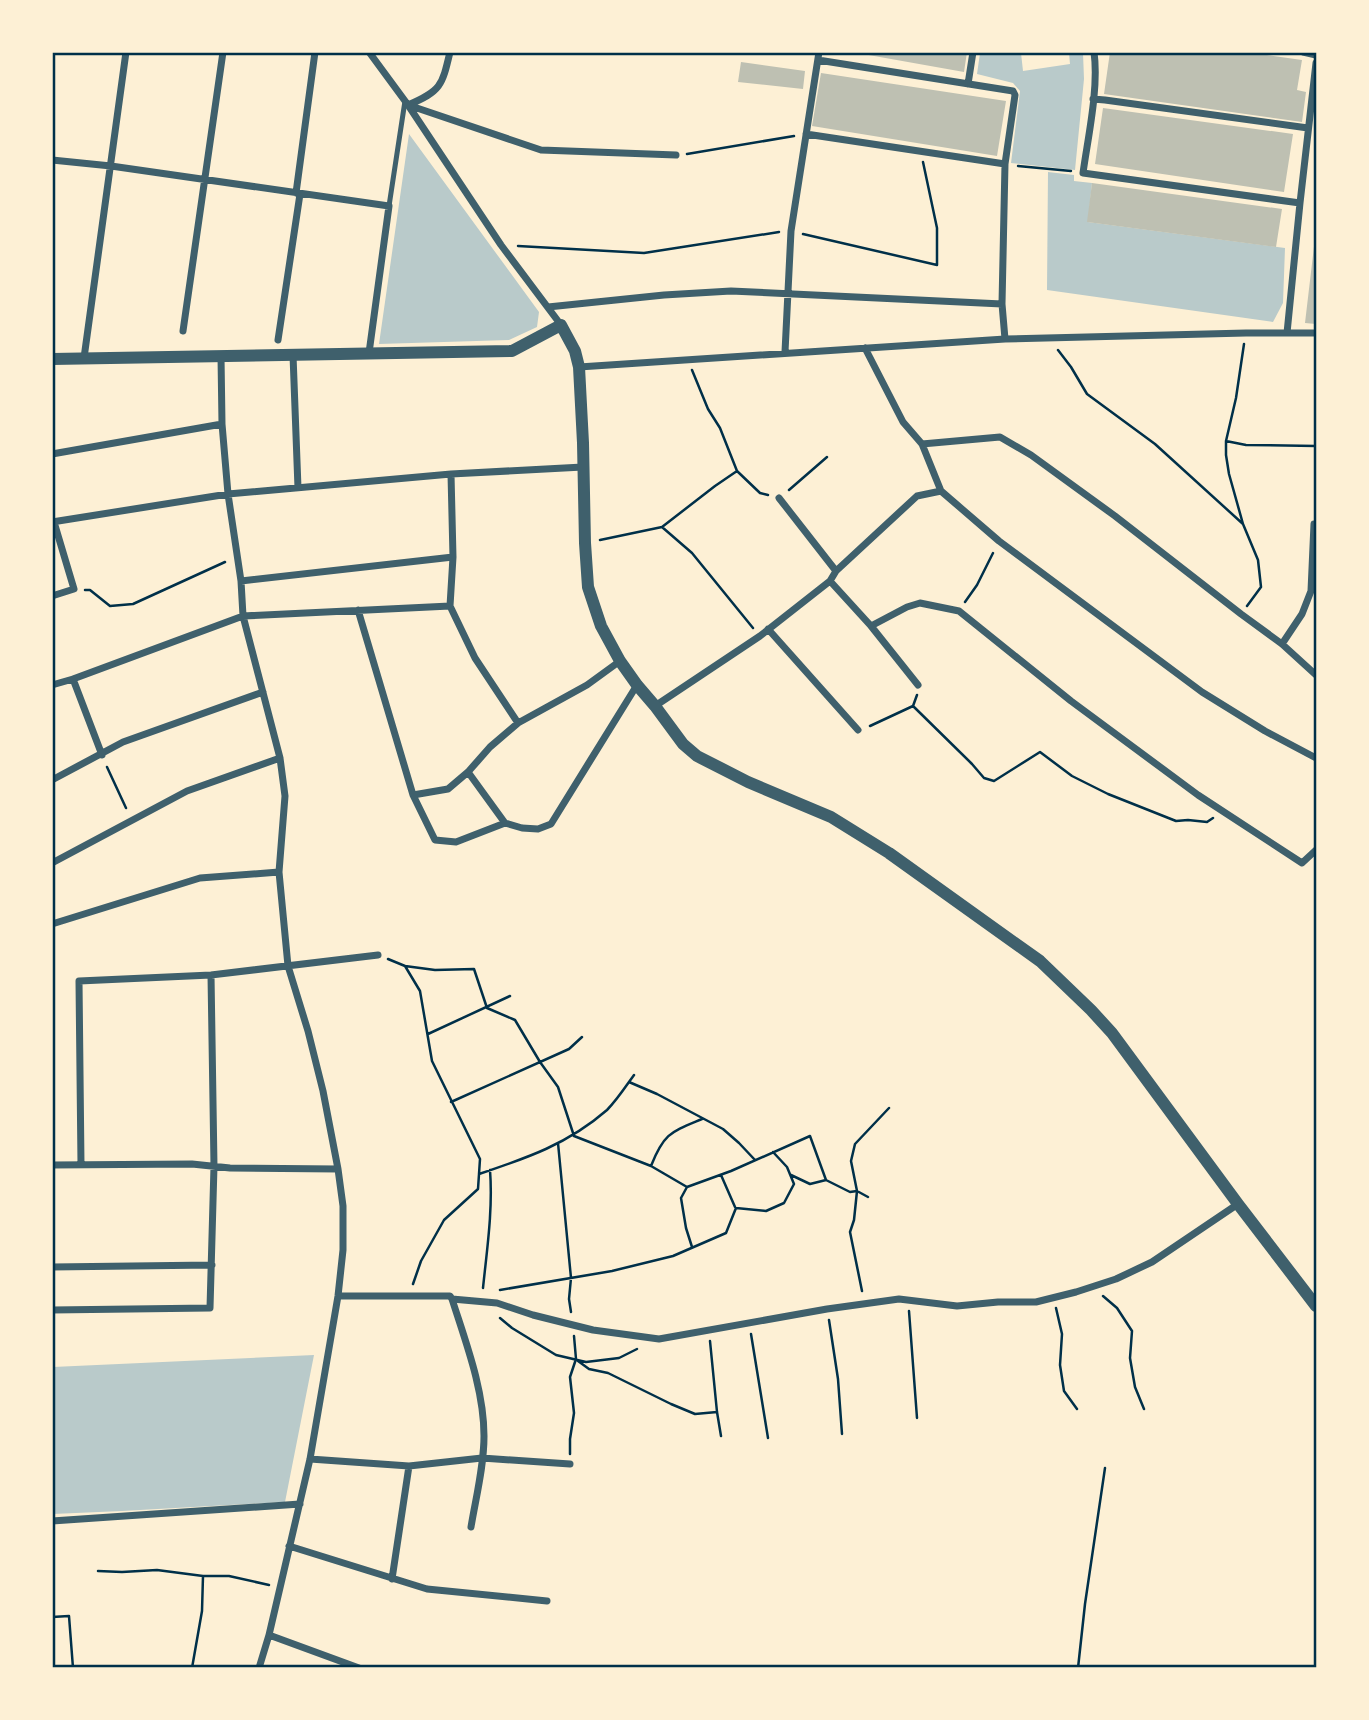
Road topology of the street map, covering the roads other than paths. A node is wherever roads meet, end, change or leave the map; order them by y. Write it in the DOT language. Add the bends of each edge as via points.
graph roads {
  1 [pos="126,52"];
  2 [pos="223,52"];
  3 [pos="315,52"];
  4 [pos="369,52"];
  5 [pos="450,52"];
  6 [pos="973,52"];
  7 [pos="1094,52"];
  8 [pos="1303,52"];
  9 [pos="1317,55"];
  10 [pos="818,56"];
  11 [pos="1317,62"];
  12 [pos="968,84"];
  13 [pos="1315,85"];
  14 [pos="1093,99"];
  15 [pos="406,103"];
  16 [pos="1308,128"];
  17 [pos="806,134"];
  18 [pos="676,155"];
  19 [pos="52,160"];
  20 [pos="1005,164"];
  21 [pos="111,166"];
  22 [pos="205,181"];
  23 [pos="298,194"];
  24 [pos="1300,203"];
  25 [pos="389,206"];
  26 [pos="787,294"];
  27 [pos="1002,304"];
  28 [pos="548,307"];
  29 [pos="561,325"];
  30 [pos="183,331"];
  31 [pos="1287,333"];
  32 [pos="1317,333"];
  33 [pos="1004,339"];
  34 [pos="278,340"];
  35 [pos="865,348"];
  36 [pos="785,352"];
  37 [pos="369,353"];
  38 [pos="293,355"];
  39 [pos="221,356"];
  40 [pos="84,358"];
  41 [pos="52,359"];
  42 [pos="579,367"];
  43 [pos="222,424"];
  44 [pos="922,444"];
  45 [pos="52,454"];
  46 [pos="583,467"];
  47 [pos="451,474"];
  48 [pos="298,488"];
  49 [pos="942,491"];
  50 [pos="228,494"];
  51 [pos="779,498"];
  52 [pos="53,522"];
  53 [pos="1314,524"];
  54 [pos="453,557"];
  55 [pos="836,570"];
  56 [pos="241,580"];
  57 [pos="830,581"];
  58 [pos="52,596"];
  59 [pos="450,606"];
  60 [pos="358,610"];
  61 [pos="243,616"];
  62 [pos="871,626"];
  63 [pos="768,629"];
  64 [pos="1282,644"];
  65 [pos="621,661"];
  66 [pos="1317,676"];
  67 [pos="73,679"];
  68 [pos="52,685"];
  69 [pos="637,685"];
  70 [pos="918,685"];
  71 [pos="263,692"];
  72 [pos="655,706"];
  73 [pos="519,723"];
  74 [pos="858,730"];
  75 [pos="102,755"];
  76 [pos="280,758"];
  77 [pos="1317,758"];
  78 [pos="468,772"];
  79 [pos="52,780"];
  80 [pos="413,795"];
  81 [pos="505,823"];
  82 [pos="1317,850"];
  83 [pos="52,863"];
  84 [pos="279,872"];
  85 [pos="52,924"];
  86 [pos="378,955"];
  87 [pos="288,966"];
  88 [pos="211,975"];
  89 [pos="81,1164"];
  90 [pos="52,1165"];
  91 [pos="214,1166"];
  92 [pos="338,1168"];
  93 [pos="1238,1204"];
  94 [pos="212,1265"];
  95 [pos="52,1267"];
  96 [pos="338,1296"];
  97 [pos="452,1299"];
  98 [pos="1317,1306"];
  99 [pos="52,1310"];
  100 [pos="482,1458"];
  101 [pos="310,1459"];
  102 [pos="570,1464"];
  103 [pos="409,1466"];
  104 [pos="300,1504"];
  105 [pos="52,1521"];
  106 [pos="471,1527"];
  107 [pos="289,1546"];
  108 [pos="392,1579"];
  109 [pos="547,1601"];
  110 [pos="269,1635"];
  111 [pos="259,1668"];
  112 [pos="359,1668"];
  1 -- 21 [label="street"];
  2 -- 22 [label="street"];
  3 -- 23 [label="street"];
  4 -- 15 [label="street"];
  5 -- 15 [label="street" via="438,89"];
  6 -- 12 [label="street"];
  7 -- 14 [label="street"];
  8 -- 9 [label="street"];
  10 -- 12 [label="street"];
  10 -- 17 [label="street"];
  11 -- 13 [label="street"];
  12 -- 20 [label="street" via="1015,95"];
  13 -- 16 [label="street"];
  14 -- 16 [label="street"];
  14 -- 24 [label="street" via="1083,173"];
  15 -- 18 [label="street" via="541,150"];
  15 -- 25 [label="lane"];
  15 -- 28 [label="street"];
  16 -- 24 [label="street"];
  17 -- 20 [label="street"];
  17 -- 26 [label="street"];
  19 -- 21 [label="street"];
  20 -- 27 [label="street"];
  21 -- 22 [label="street"];
  21 -- 40 [label="street"];
  22 -- 23 [label="street"];
  22 -- 30 [label="street"];
  23 -- 25 [label="street"];
  23 -- 34 [label="street"];
  24 -- 31 [label="street"];
  25 -- 37 [label="street"];
  26 -- 27 [label="street"];
  26 -- 28 [label="street" via="704,292"];
  26 -- 36 [label="street"];
  27 -- 33 [label="street"];
  28 -- 29 [label="street"];
  29 -- 37 [label="street" via="512,351"];
  29 -- 42 [label="street"];
  31 -- 32 [label="street"];
  31 -- 33 [label="street"];
  33 -- 35 [label="street"];
  35 -- 36 [label="street"];
  35 -- 44 [label="street" via="903,422"];
  36 -- 42 [label="street"];
  37 -- 38 [label="street"];
  38 -- 39 [label="street"];
  38 -- 48 [label="street"];
  39 -- 40 [label="street"];
  39 -- 43 [label="street"];
  40 -- 41 [label="street"];
  42 -- 46 [label="street"];
  43 -- 45 [label="street"];
  43 -- 50 [label="street"];
  44 -- 49 [label="street"];
  44 -- 64 [label="street" via="1000,437 1115,516"];
  46 -- 47 [label="street"];
  46 -- 65 [label="street" via="588,587 601,626"];
  47 -- 48 [label="street"];
  47 -- 54 [label="street"];
  48 -- 50 [label="street"];
  49 -- 55 [label="street" via="917,496"];
  49 -- 77 [label="street" via="999,541 1202,692"];
  50 -- 52 [label="street"];
  50 -- 56 [label="street"];
  51 -- 55 [label="street"];
  52 -- 58 [label="street" via="74,589"];
  53 -- 64 [label="street" via="1311,591"];
  54 -- 56 [label="street"];
  54 -- 59 [label="street"];
  55 -- 57 [label="street"];
  56 -- 61 [label="street"];
  57 -- 62 [label="street"];
  57 -- 63 [label="street"];
  59 -- 60 [label="street"];
  59 -- 73 [label="street" via="475,658"];
  60 -- 61 [label="street"];
  60 -- 80 [label="street"];
  61 -- 67 [label="street"];
  61 -- 71 [label="street"];
  62 -- 70 [label="street"];
  62 -- 82 [label="street" via="920,603 959,611 1198,795 1302,863"];
  63 -- 72 [label="street"];
  63 -- 74 [label="street"];
  64 -- 66 [label="street"];
  65 -- 69 [label="street"];
  65 -- 73 [label="street"];
  67 -- 68 [label="street"];
  67 -- 75 [label="street"];
  69 -- 72 [label="street"];
  69 -- 81 [label="street" via="551,824 538,829"];
  71 -- 75 [label="street" via="124,742"];
  71 -- 76 [label="street"];
  72 -- 93 [label="street" via="697,756 831,817 1040,961 1112,1034"];
  73 -- 78 [label="street"];
  75 -- 79 [label="street"];
  76 -- 83 [label="street" via="187,791"];
  76 -- 84 [label="street" via="285,796"];
  78 -- 80 [label="street" via="448,789"];
  78 -- 81 [label="street"];
  80 -- 81 [label="street" via="435,840 456,842"];
  84 -- 85 [label="street" via="200,878"];
  84 -- 87 [label="street"];
  86 -- 87 [label="street"];
  87 -- 88 [label="street"];
  87 -- 92 [label="street" via="324,1091"];
  88 -- 89 [label="street" via="79,981"];
  88 -- 91 [label="street"];
  89 -- 90 [label="street"];
  89 -- 91 [label="street"];
  91 -- 92 [label="street"];
  91 -- 94 [label="street"];
  92 -- 96 [label="street" via="343,1239"];
  93 -- 97 [label="street" via="1152,1262 1116,1279 1036,1302 957,1306 899,1299 659,1339 593,1330 482,1297"];
  93 -- 98 [label="street"];
  94 -- 95 [label="street"];
  94 -- 99 [label="street" via="210,1308"];
  96 -- 97 [label="street" via="443,1295"];
  96 -- 101 [label="street"];
  97 -- 100 [label="street" via="483,1416"];
  100 -- 102 [label="street"];
  100 -- 103 [label="street"];
  100 -- 106 [label="street"];
  101 -- 103 [label="street"];
  101 -- 104 [label="street"];
  103 -- 108 [label="street"];
  104 -- 105 [label="street"];
  104 -- 107 [label="street"];
  107 -- 108 [label="street"];
  107 -- 110 [label="street"];
  108 -- 109 [label="street" via="427,1589"];
  110 -- 111 [label="street"];
  110 -- 112 [label="street"];
}
